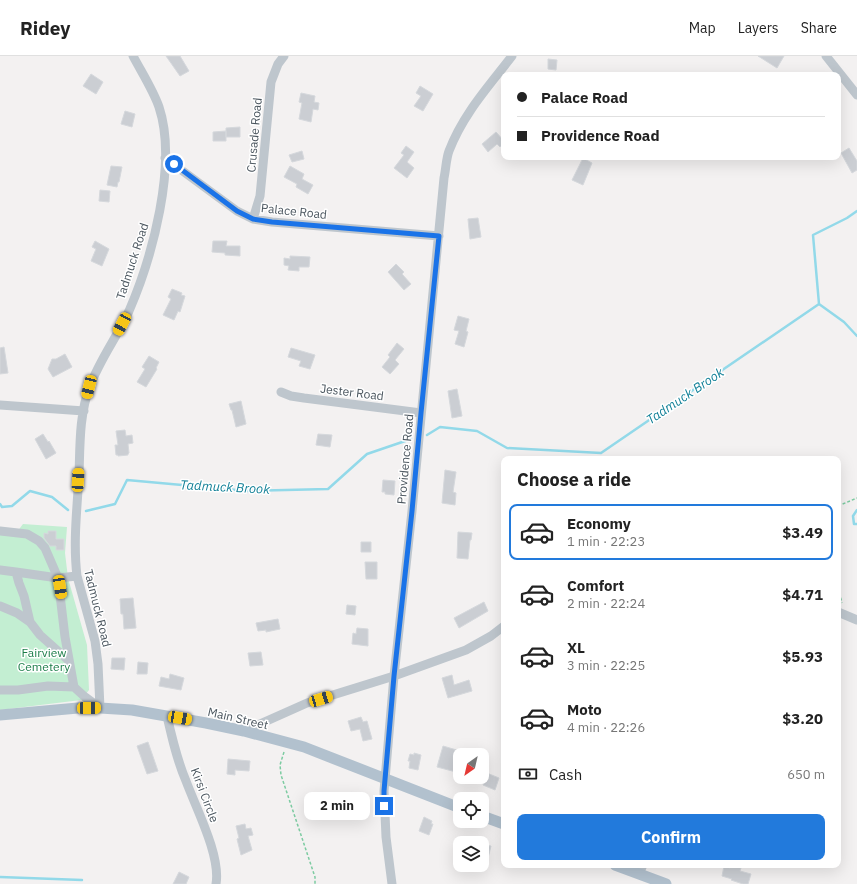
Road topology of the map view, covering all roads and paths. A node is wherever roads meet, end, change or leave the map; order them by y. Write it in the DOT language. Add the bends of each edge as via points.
graph roads {
  1 [pos="133,56"];
  2 [pos="284,56"];
  3 [pos="512,56"];
  4 [pos="826,56"];
  5 [pos="839,72"];
  6 [pos="841,75"];
  7 [pos="857,95"];
  8 [pos="165,158"];
  9 [pos="253,219"];
  10 [pos="439,236"];
  11 [pos="281,392"];
  12 [pos="0,405"];
  13 [pos="84,411"];
  14 [pos="421,413"];
  15 [pos="857,498"];
  16 [pos="841,505"];
  17 [pos="0,531"];
  18 [pos="0,570"];
  19 [pos="16,572"];
  20 [pos="77,576"];
  21 [pos="58,578"];
  22 [pos="0,606"];
  23 [pos="841,613"];
  24 [pos="857,620"];
  25 [pos="30,622"];
  26 [pos="501,628"];
  27 [pos="68,660"];
  28 [pos="394,676"];
  29 [pos="74,686"];
  30 [pos="0,690"];
  31 [pos="100,708"];
  32 [pos="0,715"];
  33 [pos="167,716"];
  34 [pos="244,731"];
  35 [pos="287,743"];
  36 [pos="385,780"];
  37 [pos="453,805"];
  38 [pos="489,819"];
  39 [pos="501,823"];
  40 [pos="631,868"];
  41 [pos="641,870"];
  42 [pos="216,884"];
  43 [pos="315,884"];
  44 [pos="392,884"];
  45 [pos="666,884"];
  1 -- 8 [label="street, Tadmuck Road" via="159,108 164,131"];
  2 -- 9 [label="street, Crusade Road" via="271,82 260,196"];
  3 -- 10 [label="street, Providence Road" via="470,110 449,152"];
  4 -- 5 [label="street"];
  6 -- 7 [label="street"];
  8 -- 9 [label="street, Palace Road" via="237,211"];
  8 -- 13 [label="street, Tadmuck Road" via="160,211 143,276 128,312 89,387"];
  9 -- 10 [label="street, Palace Road"];
  10 -- 14 [label="street, Providence Road"];
  11 -- 14 [label="street, Jester Road" via="304,398"];
  12 -- 13 [label="street"];
  13 -- 20 [label="street, Tadmuck Road" via="76,522"];
  14 -- 28 [label="street, Providence Road"];
  15 -- 16 [label="path"];
  17 -- 21 [label="street" via="28,534 39,541 45,548"];
  18 -- 19 [label="street"];
  19 -- 21 [label="street"];
  19 -- 25 [label="street"];
  20 -- 21 [label="street"];
  20 -- 31 [label="street, Tadmuck Road" via="95,641"];
  21 -- 27 [label="street"];
  22 -- 25 [label="street"];
  23 -- 24 [label="street"];
  25 -- 27 [label="street" via="40,635"];
  26 -- 28 [label="street" via="466,650"];
  27 -- 29 [label="street"];
  28 -- 34 [label="street" via="307,703"];
  28 -- 36 [label="street, Providence Road"];
  29 -- 30 [label="street"];
  29 -- 31 [label="street"];
  31 -- 32 [label="main road, Main Street"];
  31 -- 33 [label="main road, Main Street"];
  33 -- 34 [label="main road, Main Street"];
  33 -- 42 [label="street, Kirsi Circle" via="174,747 203,820 215,861"];
  34 -- 35 [label="main road, Main Street"];
  35 -- 36 [label="main road, Main Street" via="304,747"];
  35 -- 43 [label="path" via="280,765 281,775 315,877"];
  36 -- 37 [label="main road, Main Street"];
  36 -- 44 [label="street, Providence Road" via="386,837"];
  38 -- 39 [label="main road"];
  40 -- 41 [label="main road"];
  41 -- 45 [label="main road"];
}
